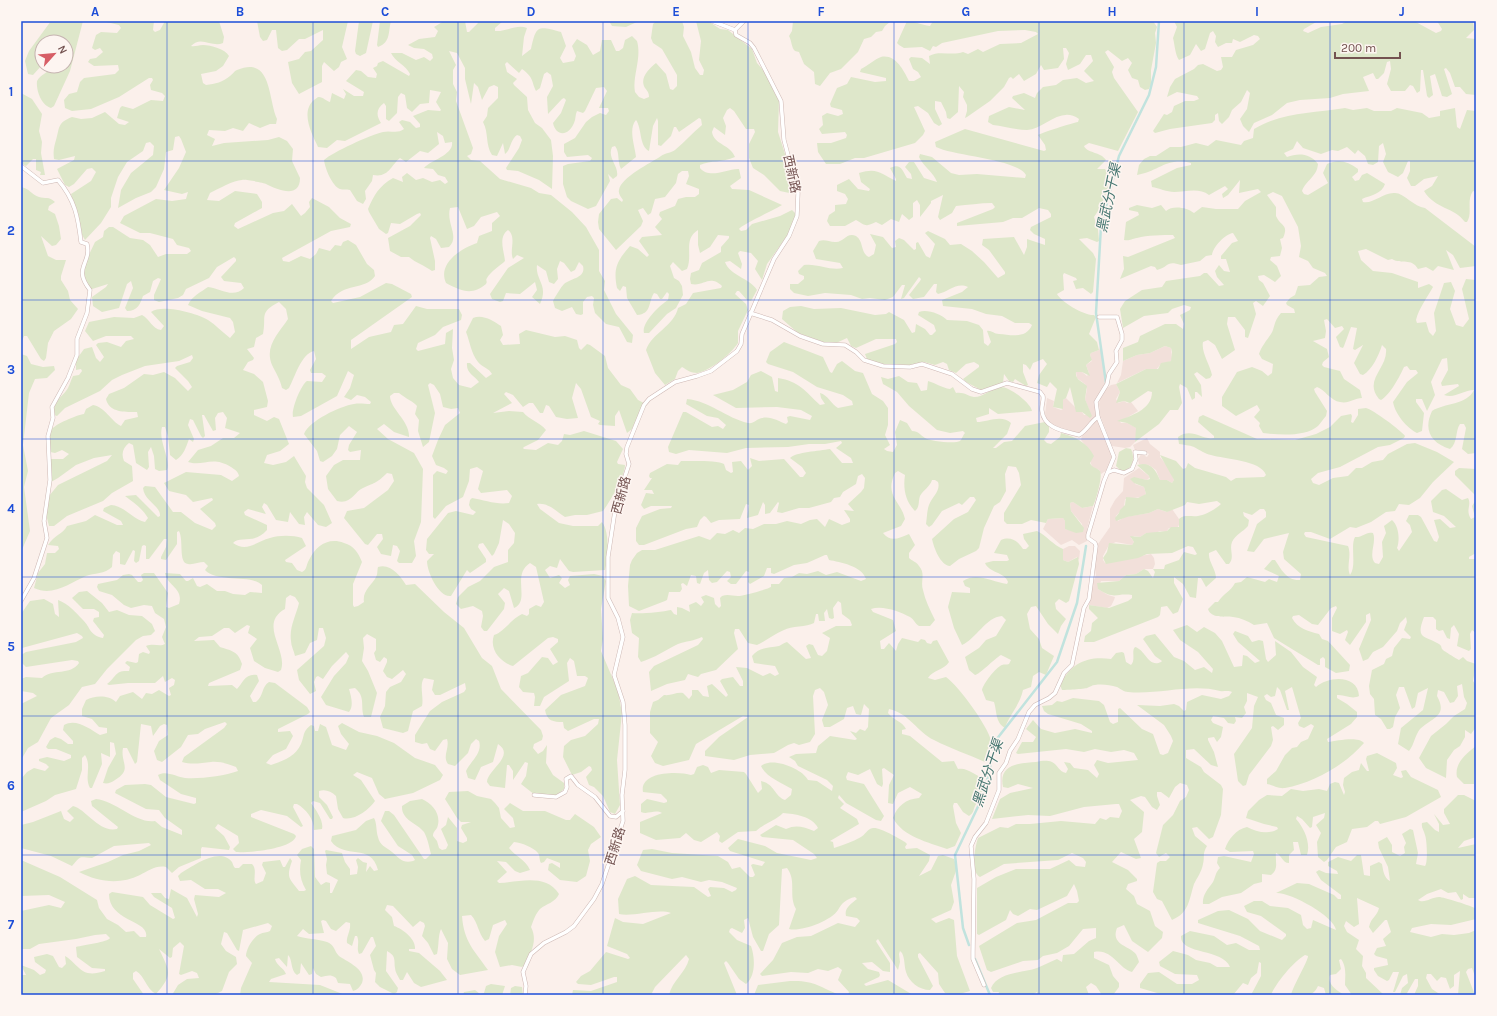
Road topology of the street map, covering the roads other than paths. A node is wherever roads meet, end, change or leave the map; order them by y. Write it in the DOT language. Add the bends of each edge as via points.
graph roads {
  1 [pos="712,21"];
  2 [pos="744,21"];
  3 [pos="735,30"];
  4 [pos="21,166"];
  5 [pos="750,313"];
  6 [pos="1099,317"];
  7 [pos="1098,417"];
  8 [pos="1145,453"];
  9 [pos="1112,464"];
  10 [pos="1114,470"];
  11 [pos="1108,472"];
  12 [pos="21,601"];
  13 [pos="534,795"];
  14 [pos="622,811"];
  15 [pos="984,985"];
  16 [pos="525,995"];
  1 -- 3 [label="street"];
  2 -- 3 [label="street"];
  3 -- 5 [label="street, 西新路" via="736,35 754,48 778,92 784,140 798,193 796,222 774,259"];
  4 -- 12 [label="street" via="43,183 58,180 70,196 79,224 81,242 87,244 89,252 81,273 82,281 90,290 87,313 77,338 77,355 52,407 53,418 48,436 50,480 44,521 47,538 34,578"];
  5 -- 7 [label="street" via="772,320 800,336 823,344 845,345 864,360 883,366 910,367 922,364 952,374 980,392 1007,383 1040,392 1043,396 1044,420 1055,429 1079,435"];
  5 -- 14 [label="street, 西新路" via="737,351 704,374 675,382 649,399 644,405 627,447 629,464 616,504 608,557 608,598 618,618 623,637 614,675 625,720"];
  6 -- 7 [label="street" via="1117,317 1122,340 1116,351 1117,362 1096,402"];
  7 -- 9 [label="street" via="1113,452"];
  8 -- 10 [label="street" via="1135,452 1136,459 1132,468 1124,473"];
  9 -- 10 [label="street"];
  9 -- 11 [label="street"];
  10 -- 11 [label="street"];
  11 -- 15 [label="street" via="1088,535 1096,546 1089,599 1084,608 1074,660 1064,673 1055,693 1035,705 1029,712 1018,739 999,773 999,790 986,823 971,846 974,879 973,958"];
  13 -- 14 [label="street" via="556,797 565,792 566,779 571,776 578,785 595,797 610,816 616,817"];
  14 -- 16 [label="street, 西新路" via="621,831 602,884 574,926 544,943 531,954 523,972"];
}
